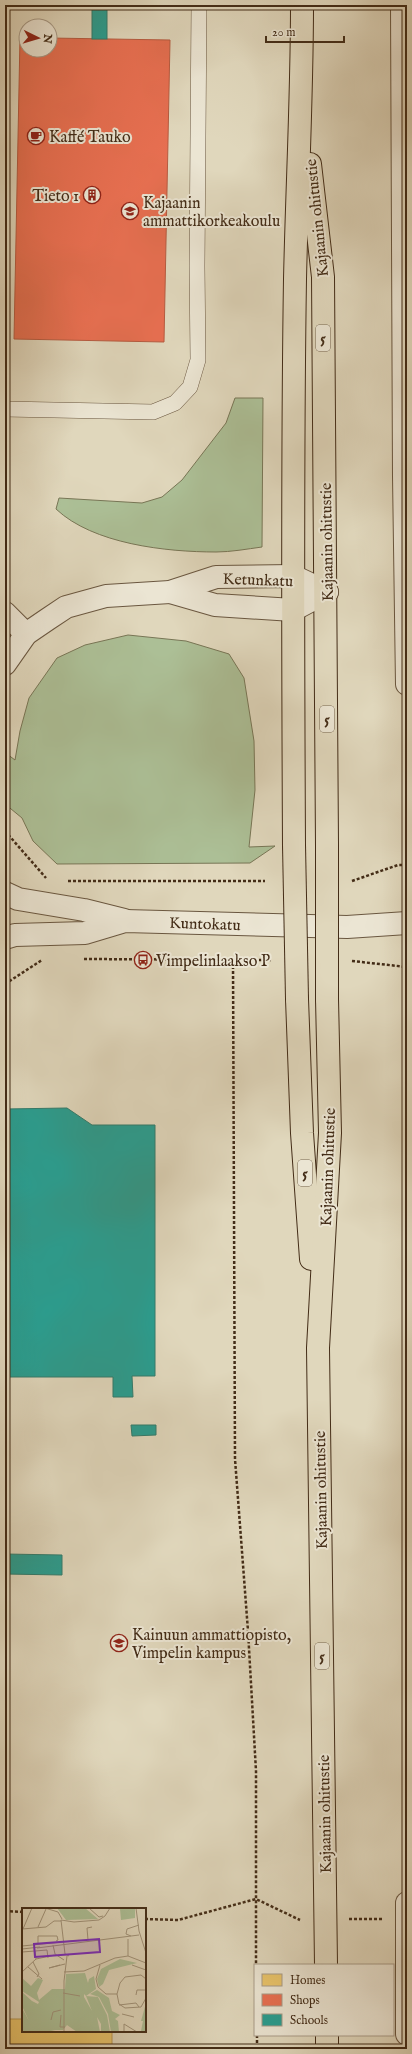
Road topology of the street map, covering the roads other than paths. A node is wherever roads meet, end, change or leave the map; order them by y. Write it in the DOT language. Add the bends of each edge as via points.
graph roads {
  1 [pos="199,5"];
  2 [pos="302,5"];
  3 [pos="402,5"];
  4 [pos="302,85"];
  5 [pos="405,131"];
  6 [pos="5,409"];
  7 [pos="405,476"];
  8 [pos="293,576"];
  9 [pos="170,592"];
  10 [pos="326,592"];
  11 [pos="293,610"];
  12 [pos="5,613"];
  13 [pos="26,634"];
  14 [pos="5,664"];
  15 [pos="407,680"];
  16 [pos="407,684"];
  17 [pos="5,893"];
  18 [pos="125,921"];
  19 [pos="407,923"];
  20 [pos="5,938"];
  21 [pos="318,1348"];
  22 [pos="407,1903"];
  23 [pos="407,1919"];
  24 [pos="326,1964"];
  25 [pos="407,2034"];
  26 [pos="327,2036"];
  27 [pos="327,2049"];
  1 -- 6 [label="lane" via="198,360 190,387 175,403 153,412"];
  2 -- 4 [label="highway, Kajaanin ohitustie / 5"];
  3 -- 5 [label="street"];
  4 -- 8 [label="highway, Kajaanin ohitustie / 5" via="295,278"];
  4 -- 10 [label="highway, Kajaanin ohitustie / 5" via="323,277"];
  5 -- 7 [label="street"];
  7 -- 15 [label="street"];
  8 -- 9 [label="street, Ketunkatu" via="216,577"];
  8 -- 10 [label="street, Ketunkatu"];
  8 -- 11 [label="highway, Kajaanin ohitustie / 5"];
  9 -- 11 [label="street, Ketunkatu" via="215,605"];
  9 -- 13 [label="street, Ketunkatu" via="106,596 85,601 66,608"];
  10 -- 11 [label="street, Ketunkatu"];
  10 -- 21 [label="highway, Kajaanin ohitustie / 5, bridge" via="327,1008 330,1134"];
  11 -- 21 [label="highway, Kajaanin ohitustie / 5, bridge" via="297,999 302,1133"];
  12 -- 13 [label="street"];
  13 -- 14 [label="street, Ketunkatu"];
  15 -- 16 [label="street"];
  17 -- 18 [label="street" via="18,899 84,910"];
  18 -- 19 [label="street, Kuntokatu" via="340,926"];
  18 -- 20 [label="street, Kuntokatu" via="85,933 15,935"];
  21 -- 24 [label="highway, Kajaanin ohitustie / 5"];
  22 -- 23 [label="street"];
  23 -- 25 [label="street"];
  26 -- 27 [label="highway"];
}
